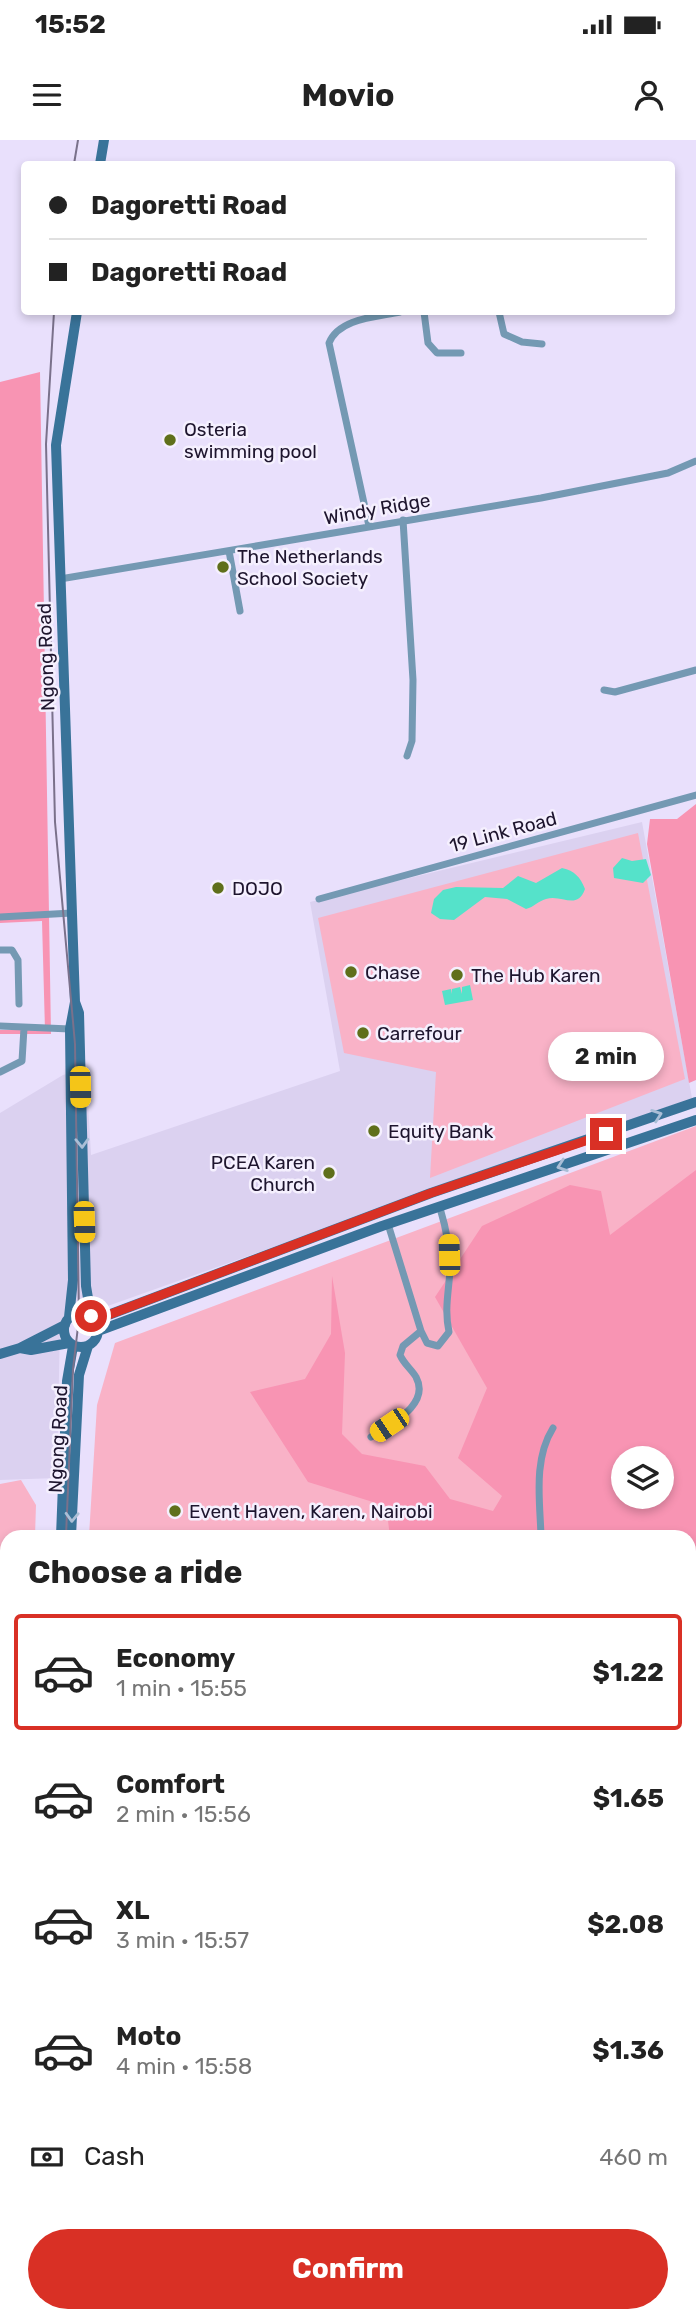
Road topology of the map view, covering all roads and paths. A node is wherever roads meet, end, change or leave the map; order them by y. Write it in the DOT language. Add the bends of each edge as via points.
graph roads {
  1 [pos="104,140"];
  2 [pos="100,161"];
  3 [pos="77,315"];
  4 [pos="388,315"];
  5 [pos="424,315"];
  6 [pos="500,315"];
  7 [pos="542,344"];
  8 [pos="461,353"];
  9 [pos="696,461"];
  10 [pos="403,520"];
  11 [pos="369,526"];
  12 [pos="229,551"];
  13 [pos="60,579"];
  14 [pos="240,611"];
  15 [pos="696,670"];
  16 [pos="604,690"];
  17 [pos="407,756"];
  18 [pos="696,795"];
  19 [pos="318,899"];
  20 [pos="72,913"];
  21 [pos="0,916"];
  22 [pos="0,950"];
  23 [pos="75,1002"];
  24 [pos="19,1003"];
  25 [pos="0,1026"];
  26 [pos="24,1028"];
  27 [pos="70,1029"];
  28 [pos="0,1072"];
  29 [pos="696,1102"];
  30 [pos="81,1111"];
  31 [pos="69,1112"];
  32 [pos="696,1120"];
  33 [pos="440,1208"];
  34 [pos="388,1224"];
  35 [pos="93,1318"];
  36 [pos="67,1321"];
  37 [pos="98,1331"];
  38 [pos="421,1331"];
  39 [pos="71,1344"];
  40 [pos="88,1346"];
  41 [pos="20,1348"];
  42 [pos="0,1354"];
  43 [pos="552,1428"];
  44 [pos="371,1437"];
  45 [pos="61,1530"];
  46 [pos="71,1530"];
  47 [pos="541,1530"];
  1 -- 2 [label="main road"];
  3 -- 13 [label="main road, Ngong Road" via="56,445"];
  4 -- 11 [label="street" via="343,326 329,343"];
  5 -- 8 [label="street" via="428,343 437,353"];
  6 -- 7 [label="street" via="505,334"];
  9 -- 10 [label="street, Windy Ridge" via="642,479"];
  10 -- 11 [label="street, Windy Ridge"];
  10 -- 17 [label="street" via="413,680 412,741"];
  11 -- 12 [label="street, Windy Ridge"];
  12 -- 13 [label="street, Windy Ridge"];
  12 -- 14 [label="street"];
  13 -- 20 [label="main road, Ngong Road"];
  15 -- 16 [label="street" via="615,692"];
  18 -- 19 [label="street, 19 Link Road"];
  20 -- 21 [label="street"];
  20 -- 23 [label="main road, Ngong Road"];
  22 -- 24 [label="street" via="12,950 19,960"];
  23 -- 27 [label="main road, Ngong Road"];
  23 -- 30 [label="main road, Ngong Road"];
  25 -- 26 [label="street"];
  26 -- 27 [label="street"];
  26 -- 28 [label="street" via="22,1061"];
  27 -- 31 [label="main road, Ngong Road"];
  35 -- 29 [label="main road, one-way" via="431,1193"];
  30 -- 31 [label="main road"];
  30 -- 35 [label="main road, Ngong Road, one-way" via="86,1286"];
  31 -- 36 [label="main road, Ngong Road" via="73,1280"];
  32 -- 33 [label="main road, one-way"];
  33 -- 34 [label="main road"];
  33 -- 38 [label="street" via="449,1240 445,1313 449,1332 438,1346 427,1343"];
  34 -- 37 [label="main road"];
  34 -- 38 [label="street"];
  35 -- 36 [label="main road" via="80,1313"];
  35 -- 37 [label="main road"];
  36 -- 39 [label="main road" via="64,1333"];
  36 -- 41 [label="main road"];
  37 -- 40 [label="main road"];
  38 -- 44 [label="street" via="403,1346 400,1355 415,1376 418,1399"];
  39 -- 40 [label="main road"];
  39 -- 41 [label="main road"];
  39 -- 45 [label="main road, Ngong Road"];
  40 -- 46 [label="main road, Ngong Road, one-way" via="79,1376"];
  41 -- 42 [label="main road"];
  43 -- 47 [label="street" via="539,1467"];
}
